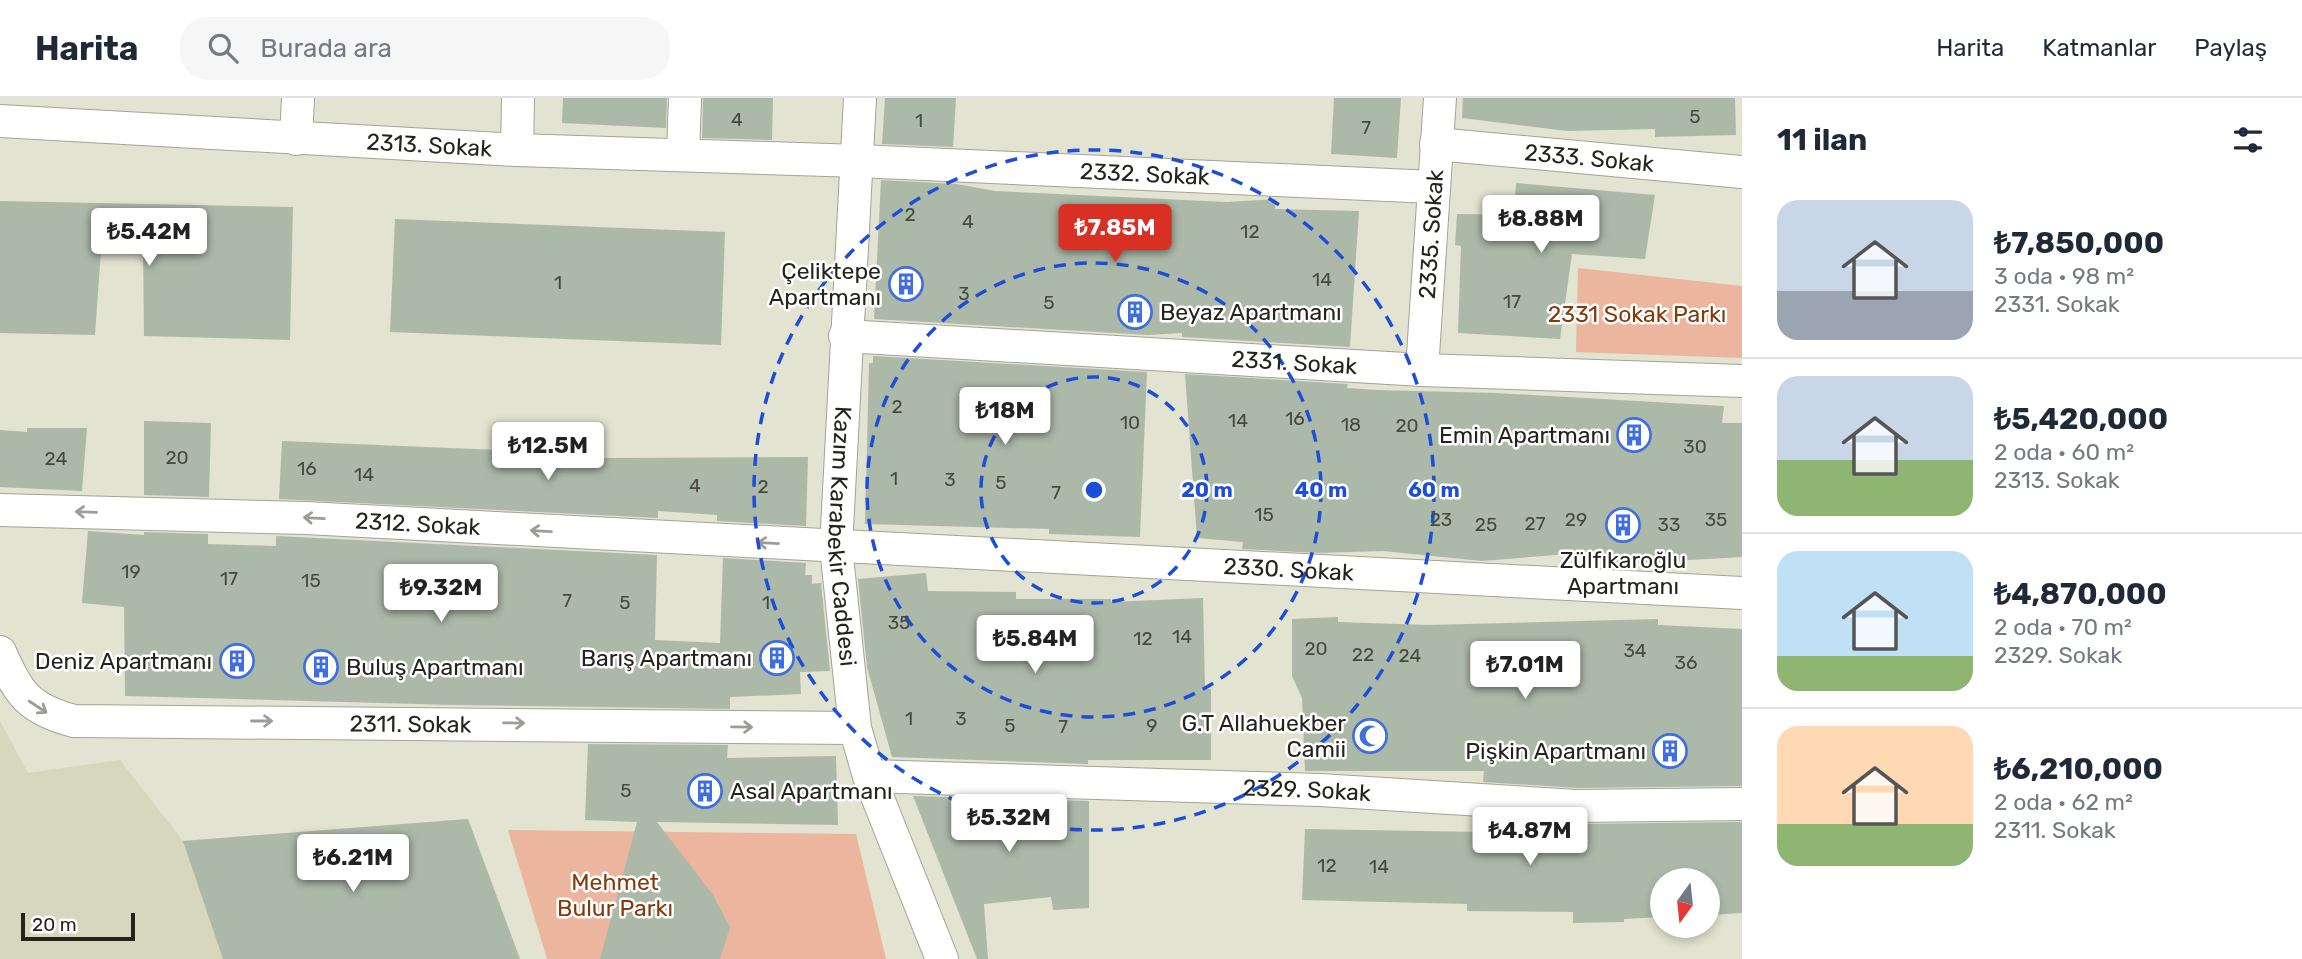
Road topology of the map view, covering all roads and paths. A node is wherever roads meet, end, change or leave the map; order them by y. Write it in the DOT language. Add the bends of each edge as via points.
graph roads {
  1 [pos="298,98"];
  2 [pos="518,98"];
  3 [pos="685,98"];
  4 [pos="860,98"];
  5 [pos="1440,98"];
  6 [pos="56,111"];
  7 [pos="0,121"];
  8 [pos="296,139"];
  9 [pos="1436,144"];
  10 [pos="517,150"];
  11 [pos="683,155"];
  12 [pos="859,160"];
  13 [pos="1742,172"];
  14 [pos="1433,187"];
  15 [pos="845,336"];
  16 [pos="1422,370"];
  17 [pos="1742,381"];
  18 [pos="0,510"];
  19 [pos="836,547"];
  20 [pos="1742,593"];
  21 [pos="0,652"];
  22 [pos="855,728"];
  23 [pos="869,776"];
  24 [pos="1742,804"];
  25 [pos="942,959"];
  1 -- 8 [label="street"];
  2 -- 10 [label="street"];
  3 -- 11 [label="street"];
  4 -- 12 [label="street, Kazım Karabekir Caddesi"];
  5 -- 9 [label="street, 2335. Sokak"];
  6 -- 7 [label="street, 2313. Sokak"];
  6 -- 8 [label="street, 2313. Sokak"];
  8 -- 10 [label="street, 2313. Sokak"];
  9 -- 13 [label="street, 2333. Sokak"];
  9 -- 14 [label="street, 2335. Sokak"];
  10 -- 11 [label="street, 2313. Sokak"];
  11 -- 12 [label="street, 2313. Sokak"];
  12 -- 14 [label="street, 2332. Sokak"];
  12 -- 15 [label="street, Kazım Karabekir Caddesi"];
  14 -- 16 [label="street, 2335. Sokak"];
  15 -- 16 [label="street, 2331. Sokak"];
  15 -- 19 [label="street, Kazım Karabekir Caddesi"];
  16 -- 17 [label="street, 2331. Sokak"];
  19 -- 18 [label="street, 2312. Sokak, one-way" via="306,518"];
  19 -- 20 [label="street, 2330. Sokak"];
  19 -- 22 [label="street, Kazım Karabekir Caddesi"];
  21 -- 22 [label="street, 2311. Sokak, one-way" via="18,691 33,705 74,721"];
  22 -- 23 [label="street, Kazım Karabekir Caddesi"];
  23 -- 24 [label="street, 2329. Sokak" via="1320,790 1577,806"];
  23 -- 25 [label="street, Kazım Karabekir Caddesi"];
}
